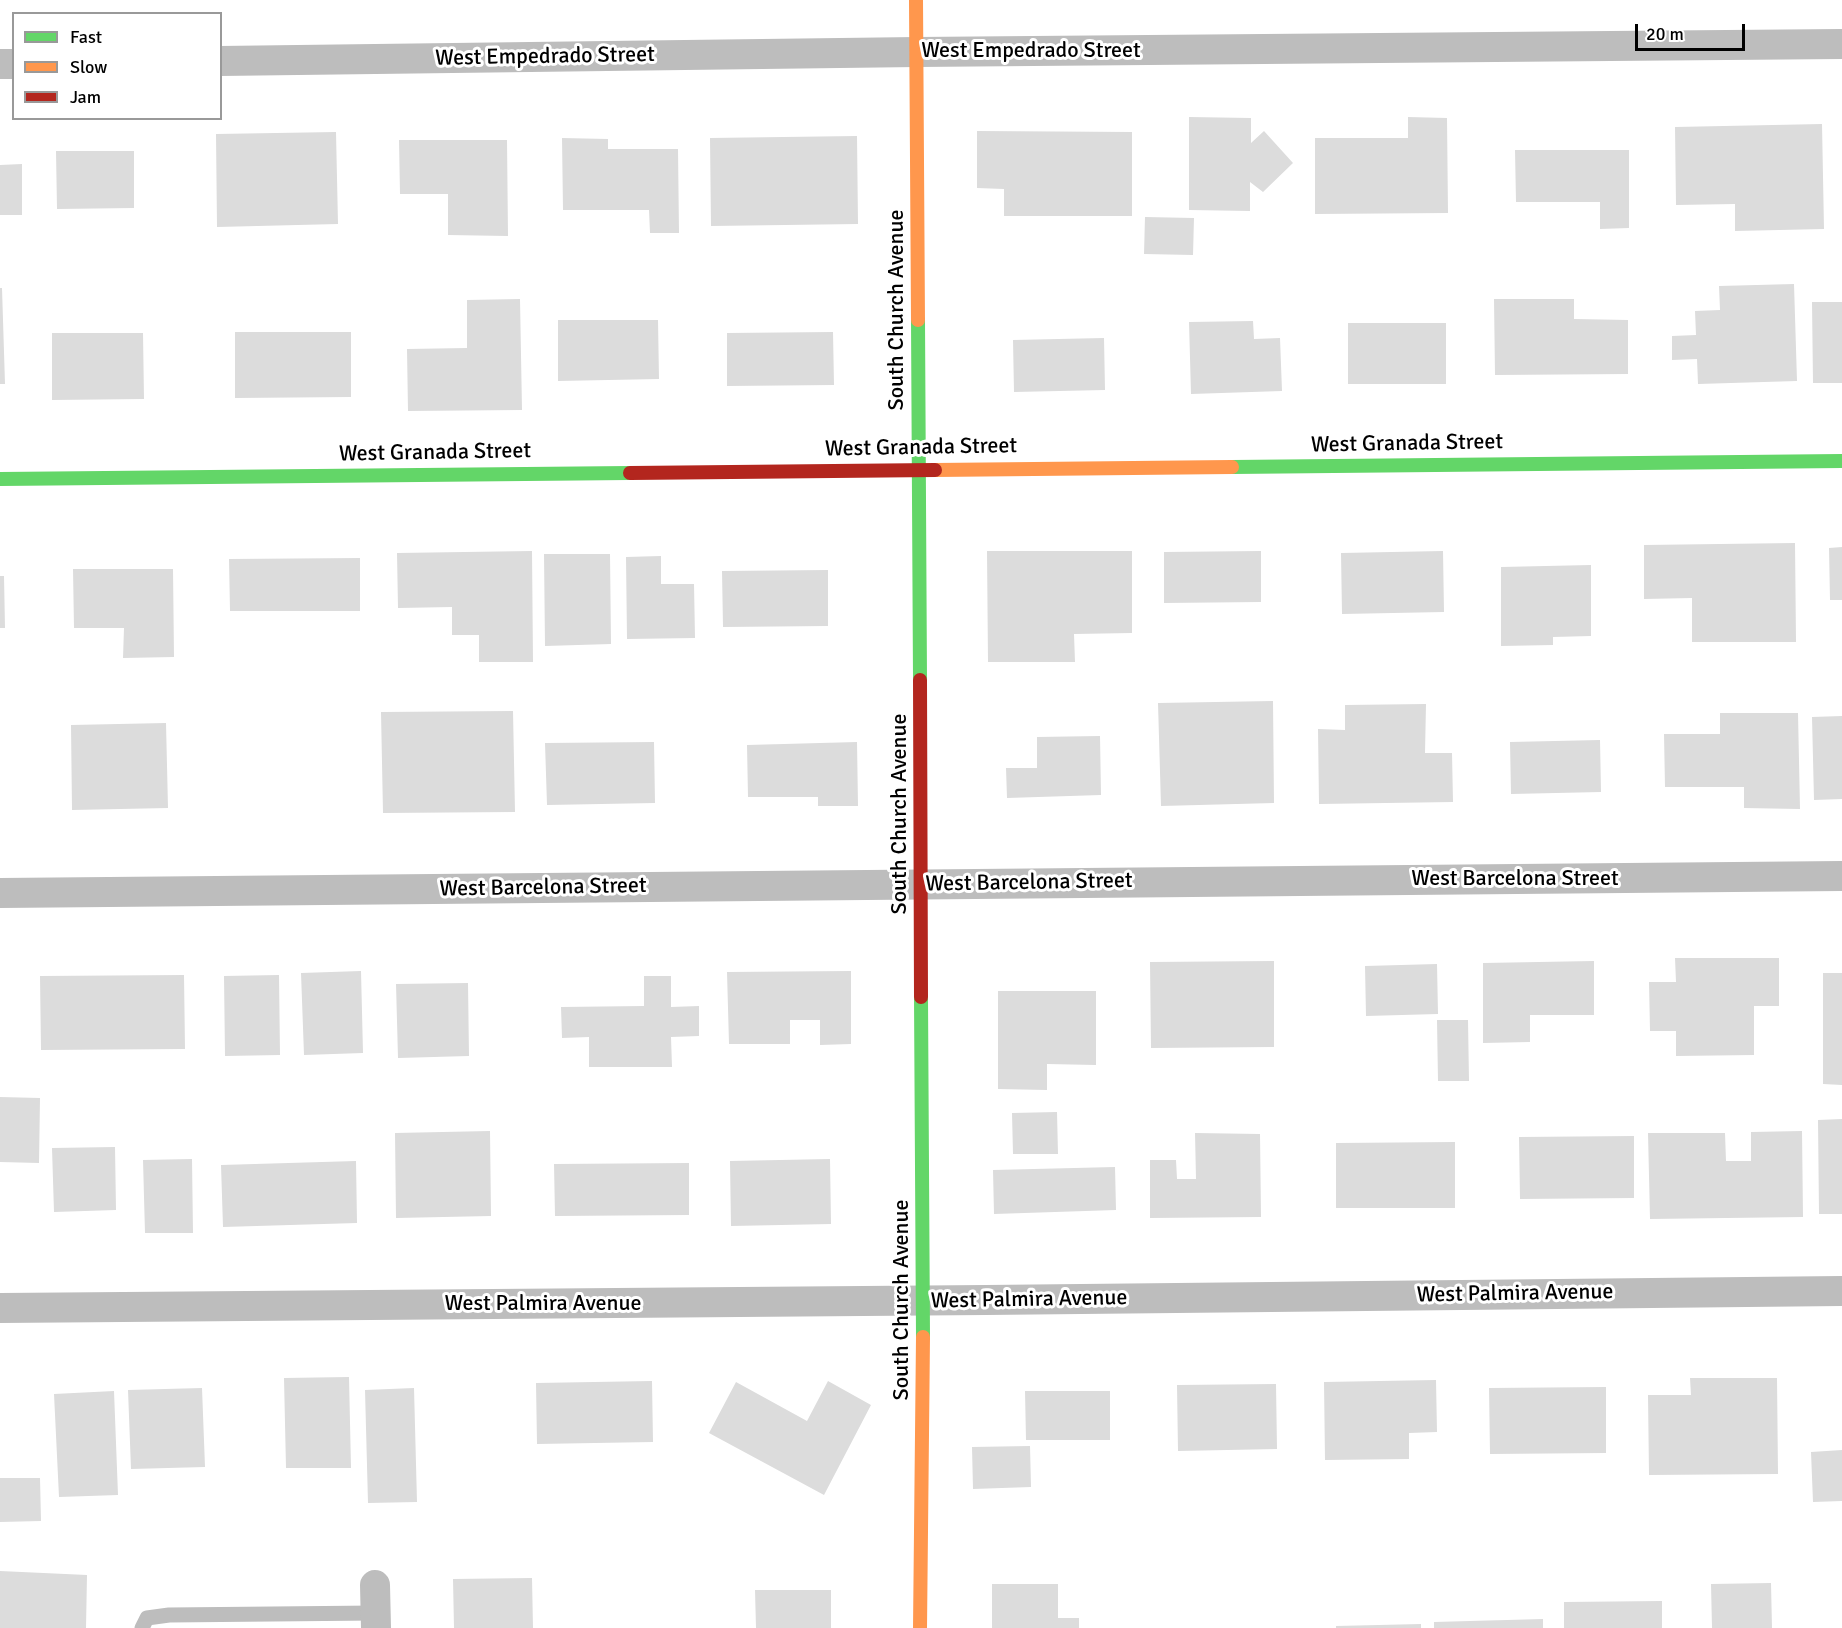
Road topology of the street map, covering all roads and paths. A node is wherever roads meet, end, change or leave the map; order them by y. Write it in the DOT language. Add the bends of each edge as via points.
graph roads {
  1 [pos="916,0"];
  2 [pos="1842,44"];
  3 [pos="916,52"];
  4 [pos="222,61"];
  5 [pos="1842,461"];
  6 [pos="920,469"];
  7 [pos="0,479"];
  8 [pos="1842,876"];
  9 [pos="921,884"];
  10 [pos="0,893"];
  11 [pos="1842,1291"];
  12 [pos="923,1301"];
  13 [pos="0,1308"];
  14 [pos="376,1609"];
  15 [pos="142,1628"];
  16 [pos="920,1628"];
  1 -- 3 [label="street, South Church Avenue"];
  2 -- 3 [label="street, West Empedrado Street"];
  3 -- 4 [label="street, West Empedrado Street"];
  3 -- 6 [label="street, South Church Avenue"];
  5 -- 6 [label="street, West Granada Street"];
  6 -- 7 [label="street, West Granada Street"];
  6 -- 9 [label="street, South Church Avenue"];
  8 -- 9 [label="street, West Barcelona Street"];
  9 -- 10 [label="street, West Barcelona Street"];
  9 -- 12 [label="street, South Church Avenue"];
  11 -- 12 [label="street, West Palmira Avenue"];
  12 -- 13 [label="street, West Palmira Avenue"];
  12 -- 16 [label="street, South Church Avenue"];
  14 -- 15 [label="lane" via="169,1615 147,1618"];
}
